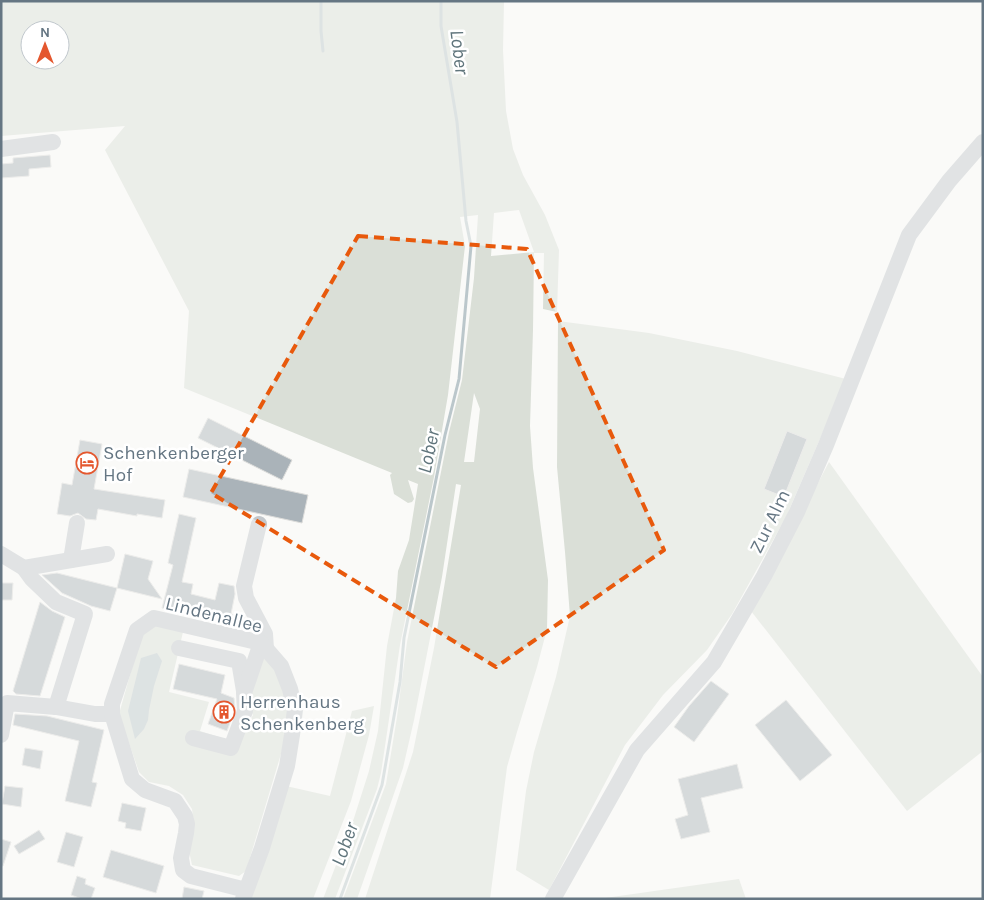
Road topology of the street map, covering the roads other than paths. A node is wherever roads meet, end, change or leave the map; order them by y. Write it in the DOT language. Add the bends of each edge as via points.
graph roads {
  1 [pos="54,142"];
  2 [pos="983,142"];
  3 [pos="1,149"];
  4 [pos="77,523"];
  5 [pos="259,524"];
  6 [pos="1,554"];
  7 [pos="107,554"];
  8 [pos="71,560"];
  9 [pos="24,568"];
  10 [pos="264,646"];
  11 [pos="179,648"];
  12 [pos="244,693"];
  13 [pos="56,707"];
  14 [pos="112,714"];
  15 [pos="1,734"];
  16 [pos="193,738"];
  17 [pos="244,894"];
  18 [pos="553,899"];
  1 -- 3 [label="street"];
  2 -- 18 [label="street, Zur Alm" via="909,235 797,512 759,585 714,662 637,750"];
  4 -- 8 [label="street"];
  5 -- 10 [label="street" via="244,586 246,598 265,634"];
  6 -- 9 [label="street"];
  7 -- 8 [label="street"];
  8 -- 9 [label="street"];
  9 -- 13 [label="street" via="56,602 86,614"];
  10 -- 12 [label="street"];
  10 -- 14 [label="street, Lindenallee" via="154,618 137,630 112,704"];
  10 -- 17 [label="street, Lindenallee" via="281,666 295,709 286,766 262,848"];
  11 -- 12 [label="street" via="239,661"];
  12 -- 16 [label="street" via="245,711 230,748"];
  13 -- 14 [label="street"];
  13 -- 15 [label="street" via="7,703"];
  14 -- 17 [label="street, Lindenallee" via="132,779 145,790 175,801 185,816 183,870 191,876"];
}
